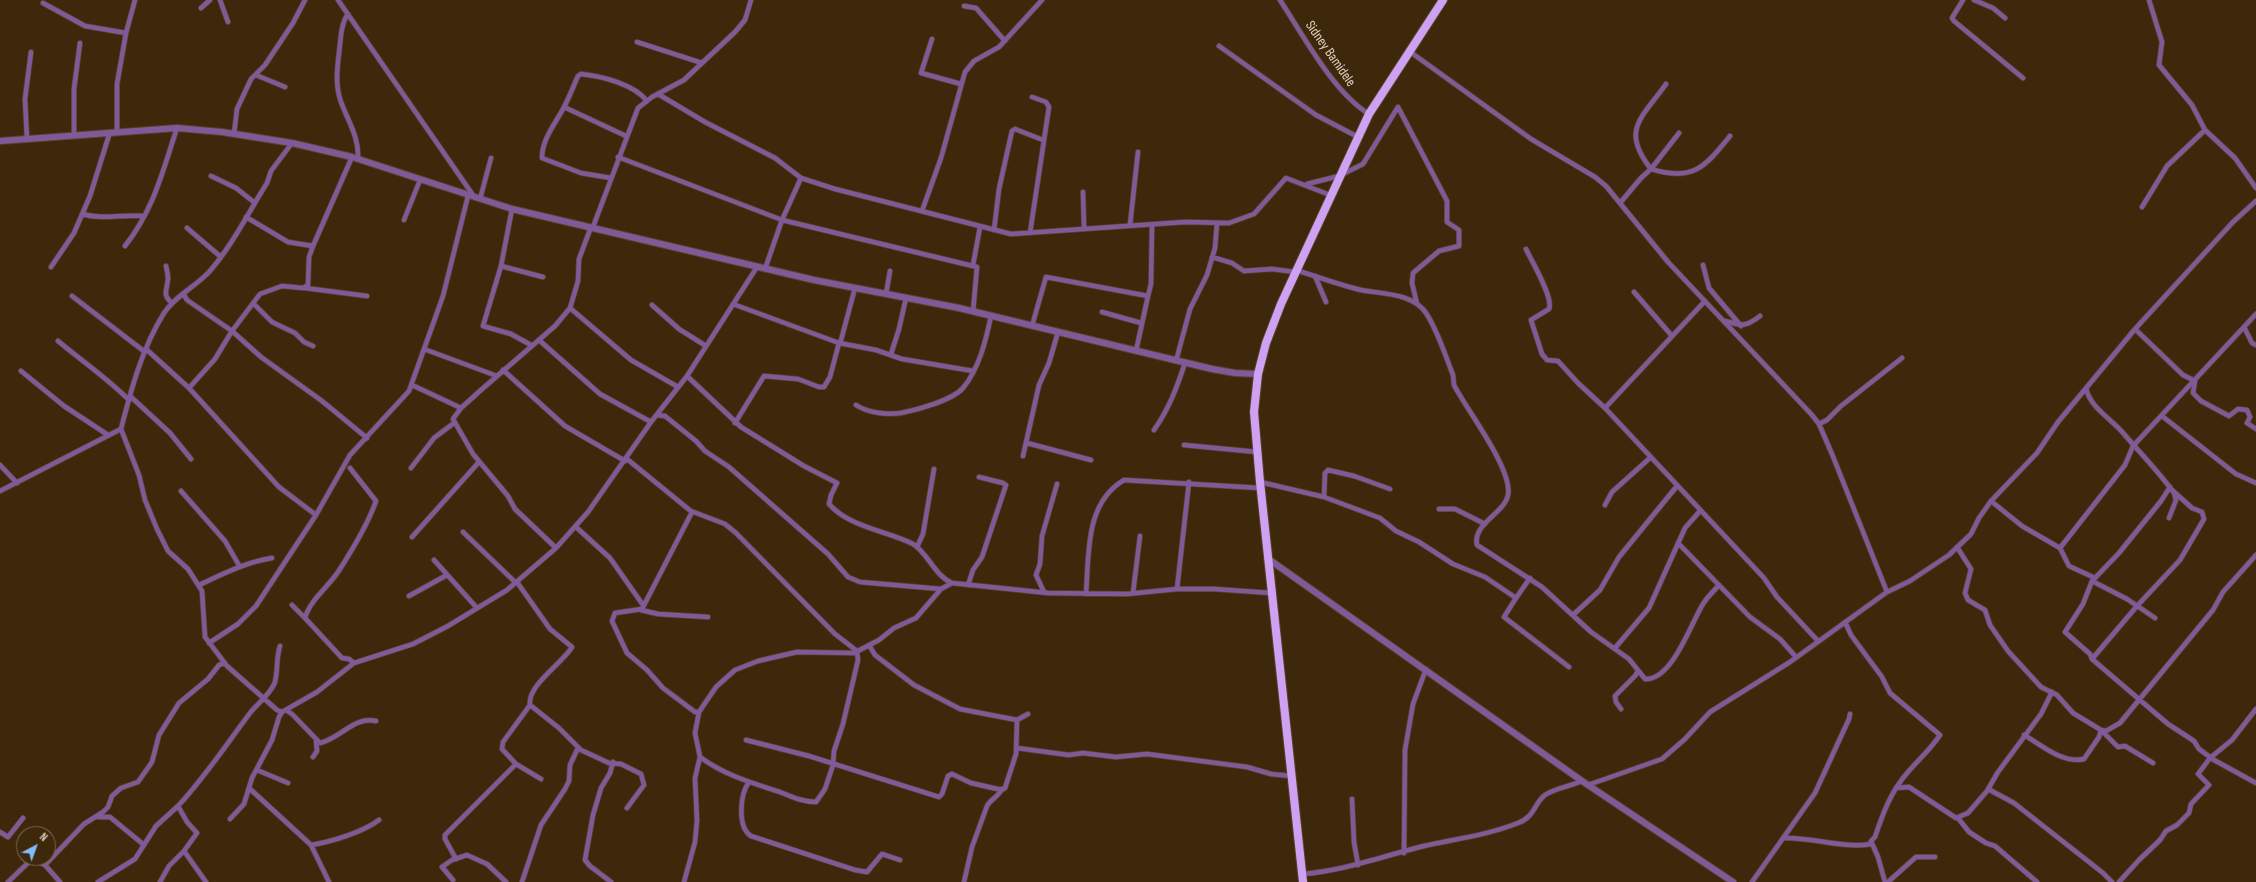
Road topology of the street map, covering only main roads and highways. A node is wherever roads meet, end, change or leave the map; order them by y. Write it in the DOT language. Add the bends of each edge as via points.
graph roads {
  1 [pos="1443,0"];
  2 [pos="1302,878"];
  1 -- 2 [label="highway" via="1369,114 1296,271 1266,343 1258,374 1254,412 1260,485"];
}
